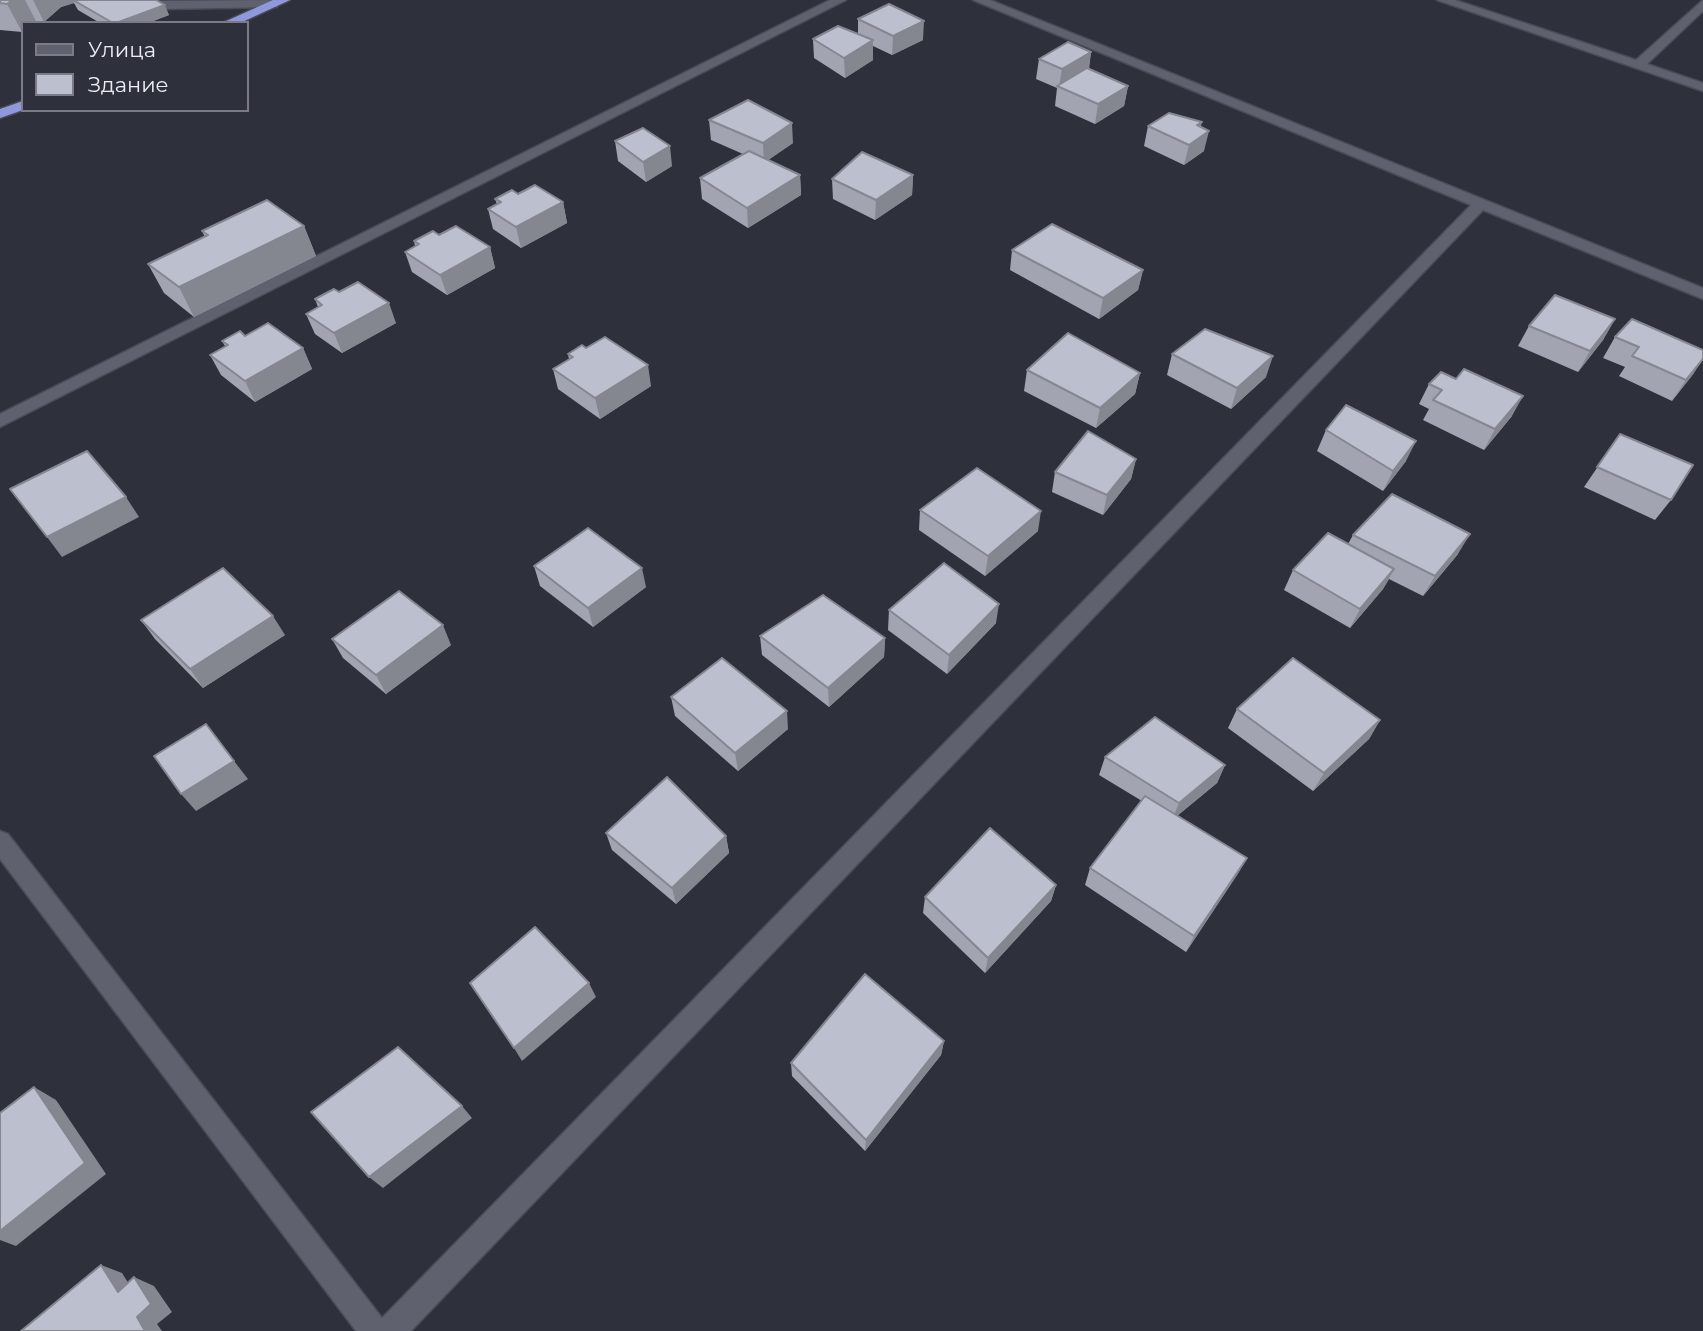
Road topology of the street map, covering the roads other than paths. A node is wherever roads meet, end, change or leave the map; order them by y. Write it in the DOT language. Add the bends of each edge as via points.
graph roads {
  1 [pos="840,0"];
  2 [pos="979,0"];
  3 [pos="1443,0"];
  4 [pos="276,2"];
  5 [pos="1703,4"];
  6 [pos="118,21"];
  7 [pos="230,21"];
  8 [pos="1638,65"];
  9 [pos="1703,87"];
  10 [pos="21,105"];
  11 [pos="0,113"];
  12 [pos="1481,203"];
  13 [pos="1703,294"];
  14 [pos="0,421"];
  15 [pos="0,841"];
  16 [pos="374,1331"];
  17 [pos="390,1331"];
  1 -- 14 [label="street"];
  2 -- 12 [label="street"];
  3 -- 8 [label="street"];
  4 -- 6 [label="street" via="161,5"];
  4 -- 7 [label="highway"];
  5 -- 8 [label="street"];
  8 -- 9 [label="street"];
  10 -- 11 [label="highway"];
  12 -- 13 [label="street"];
  12 -- 17 [label="street"];
  15 -- 16 [label="street"];
}
